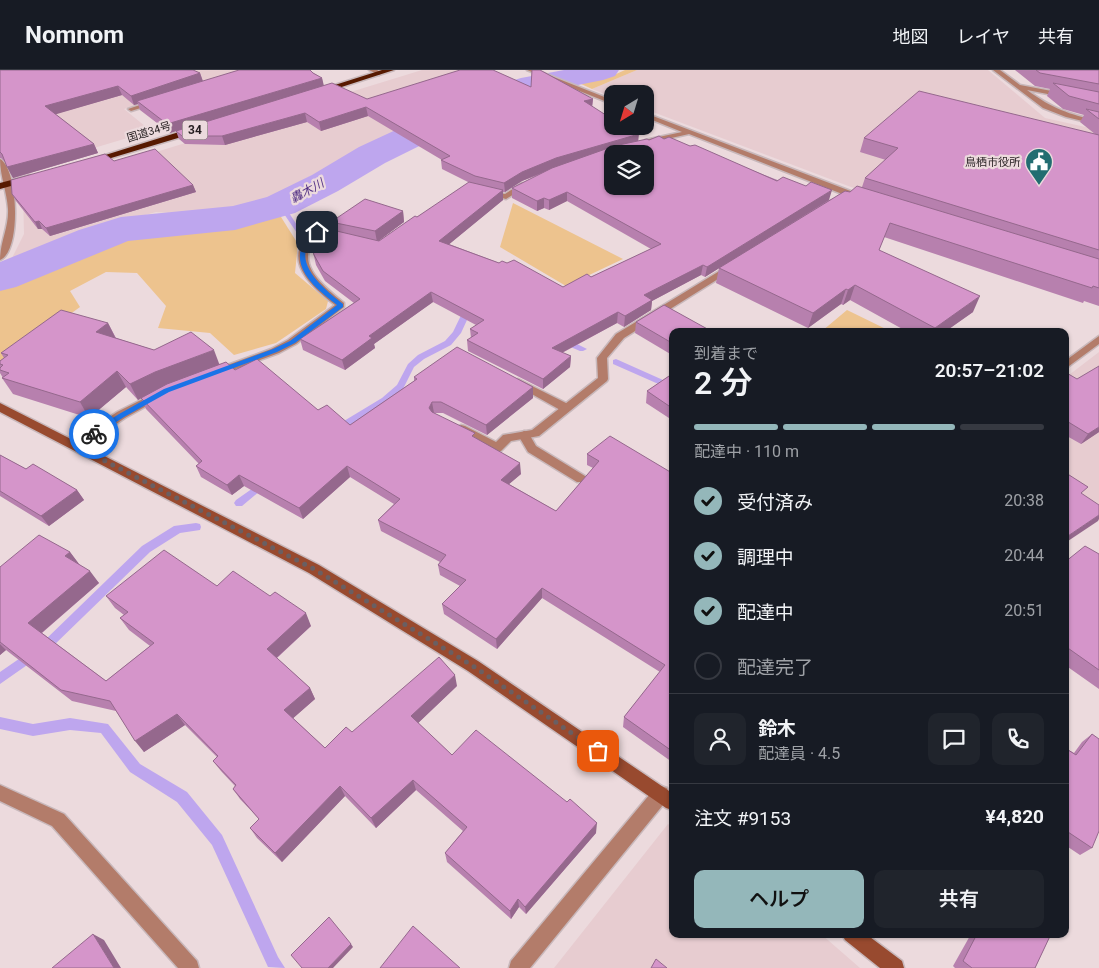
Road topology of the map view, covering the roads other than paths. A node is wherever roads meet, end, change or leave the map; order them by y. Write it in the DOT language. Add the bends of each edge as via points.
graph roads {
  1 [pos="390,70"];
  2 [pos="530,70"];
  3 [pos="996,70"];
  4 [pos="376,72"];
  5 [pos="1018,87"];
  6 [pos="315,93"];
  7 [pos="166,98"];
  8 [pos="604,99"];
  9 [pos="1099,102"];
  10 [pos="131,110"];
  11 [pos="654,118"];
  12 [pos="1099,124"];
  13 [pos="204,127"];
  14 [pos="689,132"];
  15 [pos="640,145"];
  16 [pos="0,161"];
  17 [pos="74,166"];
  18 [pos="37,176"];
  19 [pos="536,180"];
  20 [pos="4,185"];
  21 [pos="481,191"];
  22 [pos="867,200"];
  23 [pos="343,238"];
  24 [pos="0,258"];
  25 [pos="743,259"];
  26 [pos="1099,339"];
  27 [pos="1069,363"];
  28 [pos="203,377"];
  29 [pos="508,377"];
  30 [pos="167,390"];
  31 [pos="0,407"];
  32 [pos="566,408"];
  33 [pos="455,426"];
  34 [pos="524,435"];
  35 [pos="76,446"];
  36 [pos="581,479"];
  37 [pos="0,794"];
  38 [pos="667,798"];
  39 [pos="856,938"];
  40 [pos="190,968"];
  41 [pos="518,968"];
  42 [pos="895,968"];
  1 -- 4 [label="highway"];
  2 -- 8 [label="street"];
  3 -- 5 [label="street"];
  4 -- 6 [label="highway"];
  5 -- 9 [label="street"];
  5 -- 12 [label="street" via="1056,113"];
  7 -- 10 [label="street"];
  11 -- 14 [label="street"];
  13 -- 17 [label="highway, 国道34号 / 34"];
  14 -- 15 [label="street"];
  14 -- 22 [label="street" via="845,196"];
  16 -- 20 [label="street"];
  18 -- 20 [label="highway"];
  19 -- 21 [label="street" via="506,198"];
  20 -- 24 [label="street" via="13,220 8,243"];
  23 -- 28 [label="street" via="317,232 305,245 303,264 317,287 341,306 275,351"];
  25 -- 32 [label="street" via="620,336 602,358 603,379"];
  26 -- 27 [label="street"];
  29 -- 32 [label="street"];
  30 -- 35 [label="street" via="121,415"];
  31 -- 35 [label="street"];
  32 -- 34 [label="street" via="535,433"];
  33 -- 34 [label="street" via="497,448 507,438"];
  34 -- 36 [label="street" via="532,449"];
  35 -- 38 [label="street" via="314,569 473,666"];
  37 -- 40 [label="street" via="58,820"];
  38 -- 41 [label="street"];
  39 -- 42 [label="street"];
}
